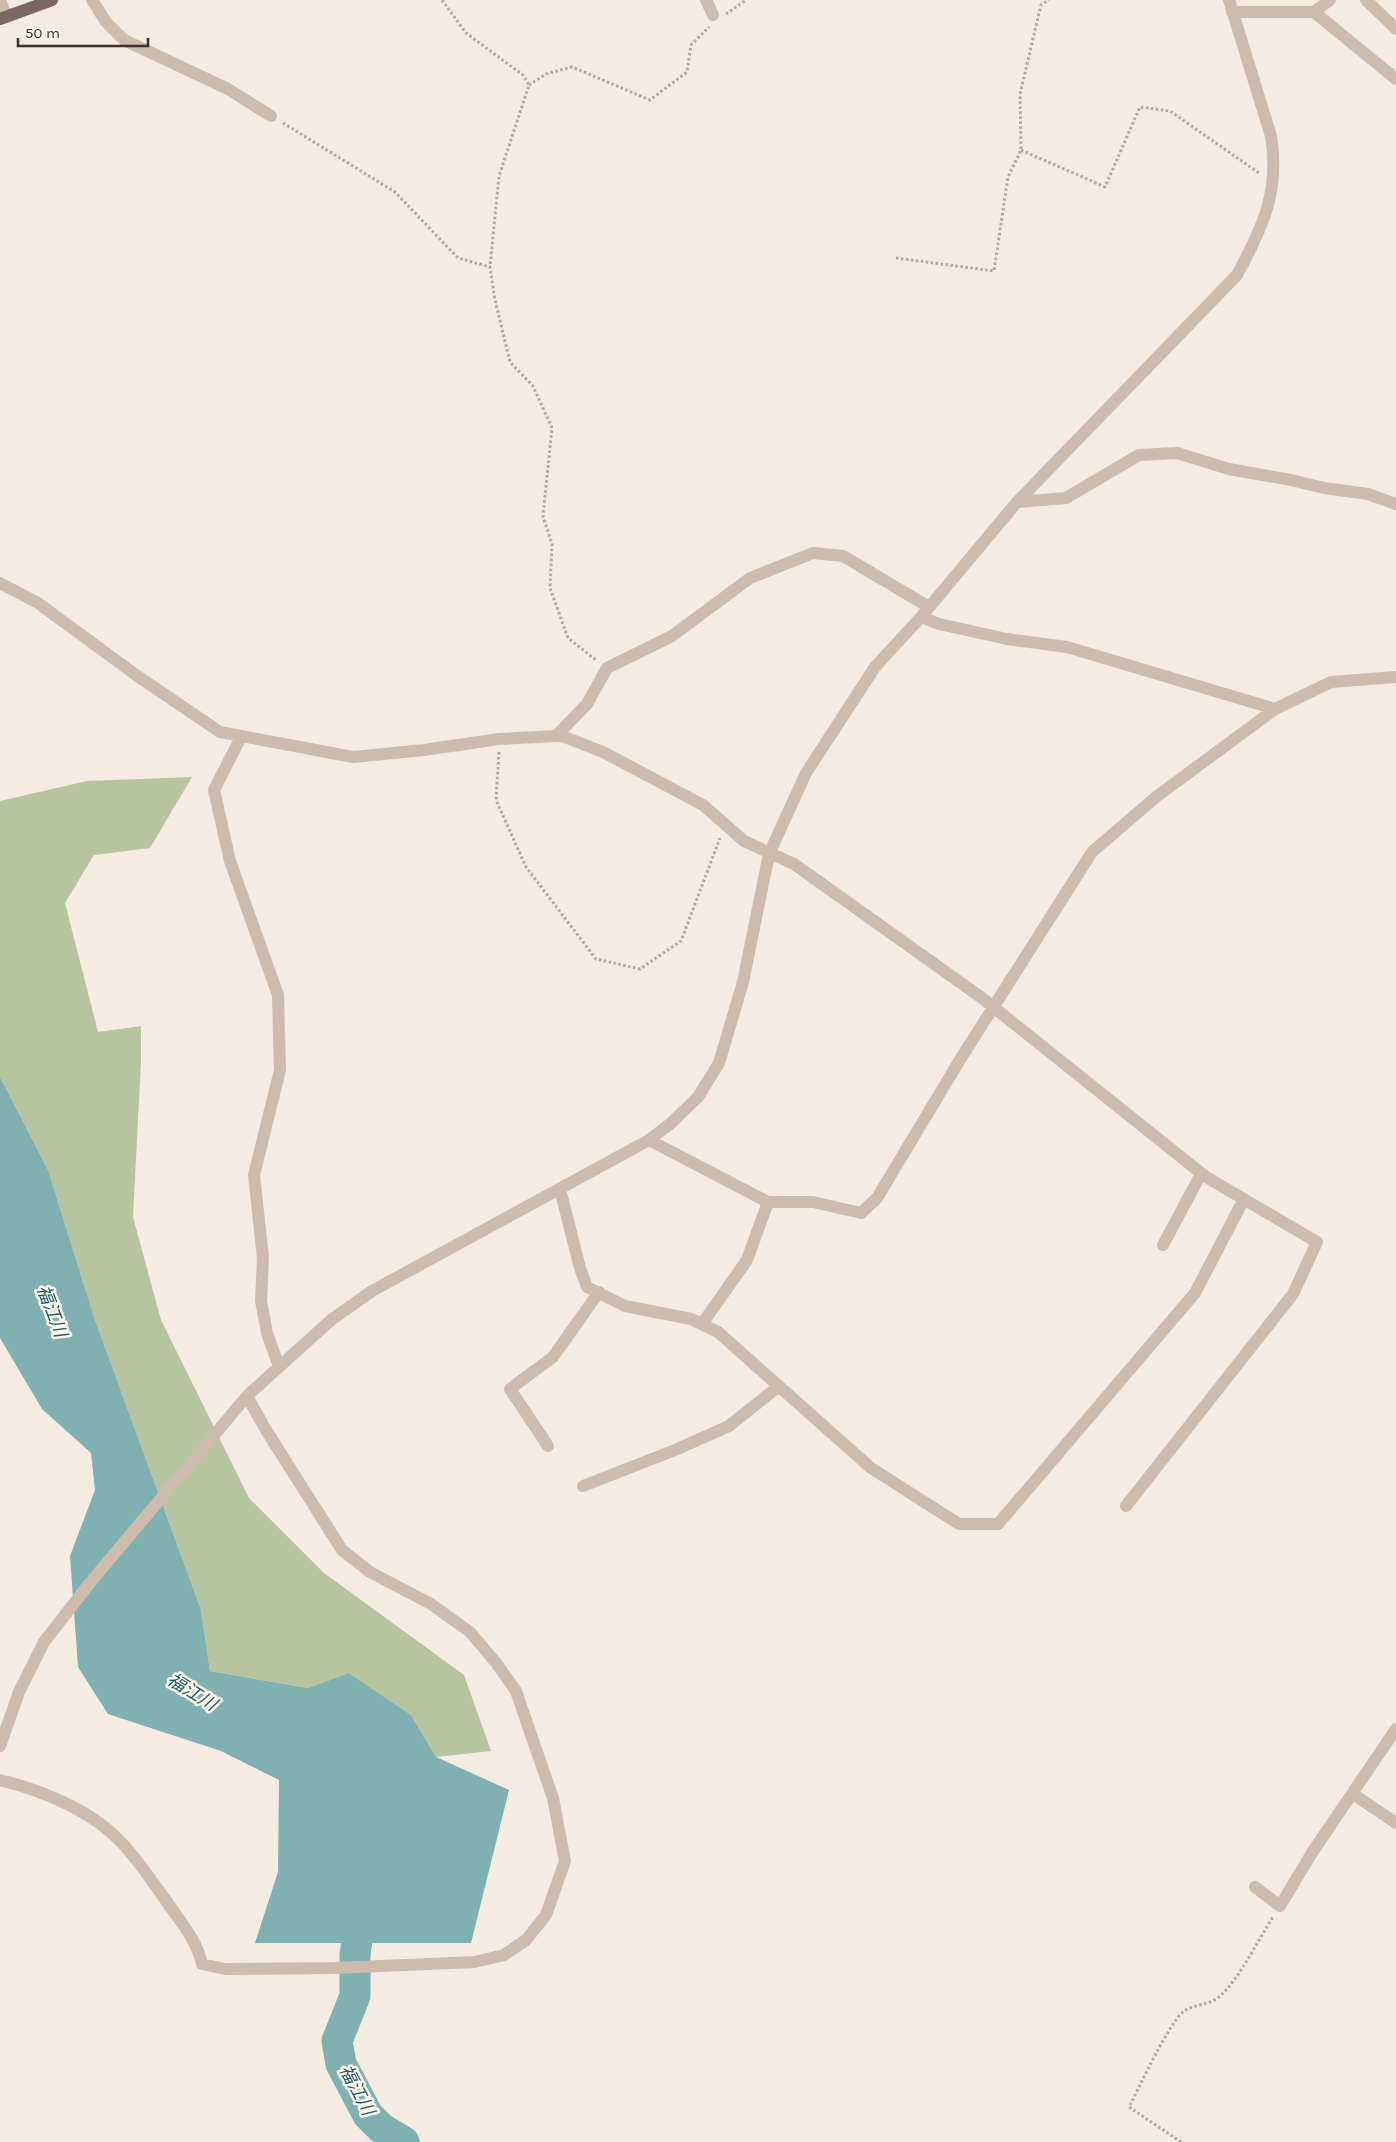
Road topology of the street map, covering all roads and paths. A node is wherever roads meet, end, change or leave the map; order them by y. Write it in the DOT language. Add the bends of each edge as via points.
graph roads {
  1 [pos="0,0"];
  2 [pos="52,0"];
  3 [pos="92,0"];
  4 [pos="442,0"];
  5 [pos="706,0"];
  6 [pos="746,0"];
  7 [pos="1050,0"];
  8 [pos="1330,0"];
  9 [pos="1366,0"];
  10 [pos="1230,6"];
  11 [pos="1314,12"];
  12 [pos="3,18"];
  13 [pos="716,19"];
  14 [pos="1396,29"];
  15 [pos="1396,79"];
  16 [pos="529,85"];
  17 [pos="272,116"];
  18 [pos="1021,150"];
  19 [pos="1273,182"];
  20 [pos="896,258"];
  21 [pos="490,267"];
  22 [pos="1017,502"];
  23 [pos="1396,504"];
  24 [pos="0,582"];
  25 [pos="930,607"];
  26 [pos="921,617"];
  27 [pos="607,668"];
  28 [pos="1396,677"];
  29 [pos="1275,709"];
  30 [pos="556,736"];
  31 [pos="241,737"];
  32 [pos="499,739"];
  33 [pos="725,825"];
  34 [pos="769,854"];
  35 [pos="992,1008"];
  36 [pos="649,1140"];
  37 [pos="1202,1174"];
  38 [pos="560,1189"];
  39 [pos="1244,1200"];
  40 [pos="768,1202"];
  41 [pos="1162,1245"];
  42 [pos="599,1292"];
  43 [pos="702,1324"];
  44 [pos="279,1367"];
  45 [pos="779,1386"];
  46 [pos="247,1396"];
  47 [pos="548,1446"];
  48 [pos="583,1486"];
  49 [pos="1126,1506"];
  50 [pos="1396,1728"];
  51 [pos="0,1746"];
  52 [pos="0,1780"];
  53 [pos="1353,1794"];
  54 [pos="1396,1823"];
  55 [pos="1255,1887"];
  56 [pos="1280,1906"];
  57 [pos="1181,2142"];
  1 -- 12 [label="street"];
  2 -- 12 [label="main road"];
  3 -- 17 [label="street" via="106,22 124,40 228,89"];
  4 -- 16 [label="path" via="466,33 523,75"];
  5 -- 13 [label="street"];
  6 -- 13 [label="path"];
  7 -- 18 [label="path" via="1041,5 1020,94"];
  8 -- 11 [label="street"];
  9 -- 14 [label="street"];
  10 -- 11 [label="street"];
  10 -- 19 [label="street" via="1271,136 1275,159"];
  11 -- 15 [label="street"];
  13 -- 16 [label="path" via="691,45 687,72 650,100 572,67 546,74"];
  16 -- 21 [label="path" via="500,176"];
  17 -- 21 [label="path" via="395,192 458,258"];
  18 -- 19 [label="path" via="1105,187 1140,107 1170,111"];
  18 -- 20 [label="path" via="1008,177 994,271"];
  19 -- 22 [label="street" via="1257,238 1237,275"];
  21 -- 27 [label="path" via="510,362 533,386 552,428 543,516 552,544 550,588 568,638"];
  22 -- 23 [label="street" via="1066,498 1139,455 1177,454 1229,469 1368,494"];
  22 -- 25 [label="street"];
  24 -- 31 [label="street" via="38,603 220,732"];
  25 -- 26 [label="street"];
  25 -- 27 [label="street" via="842,556 813,553 750,578 672,636"];
  26 -- 29 [label="street" via="1007,639 1067,647"];
  26 -- 34 [label="street" via="875,667 806,773"];
  27 -- 30 [label="street" via="587,704"];
  28 -- 29 [label="street" via="1331,682"];
  29 -- 35 [label="street" via="1156,798 1092,852"];
  30 -- 32 [label="street"];
  30 -- 33 [label="street" via="603,752 703,806"];
  31 -- 32 [label="street" via="353,757"];
  31 -- 44 [label="street" via="214,790 230,861 278,995 280,1070 254,1175 263,1258 260,1301"];
  32 -- 33 [label="path" via="496,800 526,867 596,959 640,969 681,940"];
  33 -- 34 [label="street" via="744,841"];
  34 -- 35 [label="street" via="794,864"];
  34 -- 36 [label="street" via="743,982 719,1063 698,1097"];
  35 -- 37 [label="street"];
  35 -- 40 [label="street" via="877,1198 861,1213 813,1202"];
  36 -- 38 [label="street"];
  36 -- 40 [label="street"];
  37 -- 39 [label="street"];
  37 -- 41 [label="street"];
  38 -- 42 [label="street" via="587,1287"];
  38 -- 44 [label="street" via="372,1291 331,1320"];
  39 -- 45 [label="street" via="1195,1293 998,1524 959,1524 871,1468"];
  39 -- 49 [label="street" via="1317,1242 1293,1294"];
  40 -- 43 [label="street" via="747,1260"];
  42 -- 43 [label="street" via="625,1306"];
  42 -- 47 [label="street" via="554,1357 510,1389"];
  43 -- 45 [label="street" via="718,1332"];
  44 -- 46 [label="street"];
  45 -- 48 [label="street" via="729,1426"];
  46 -- 51 [label="street" via="44,1642 18,1692"];
  46 -- 52 [label="street" via="342,1550 370,1572 431,1604 470,1632 516,1692 553,1798 565,1861 546,1915 526,1940 504,1956 475,1962 260,1969 202,1964 198,1947 120,1840 82,1812 26,1786"];
  50 -- 53 [label="street"];
  53 -- 54 [label="street"];
  53 -- 56 [label="street"];
  55 -- 56 [label="street"];
  56 -- 57 [label="path" via="1231,1984 1218,1998 1188,2008 1180,2016 1129,2107"];
}
